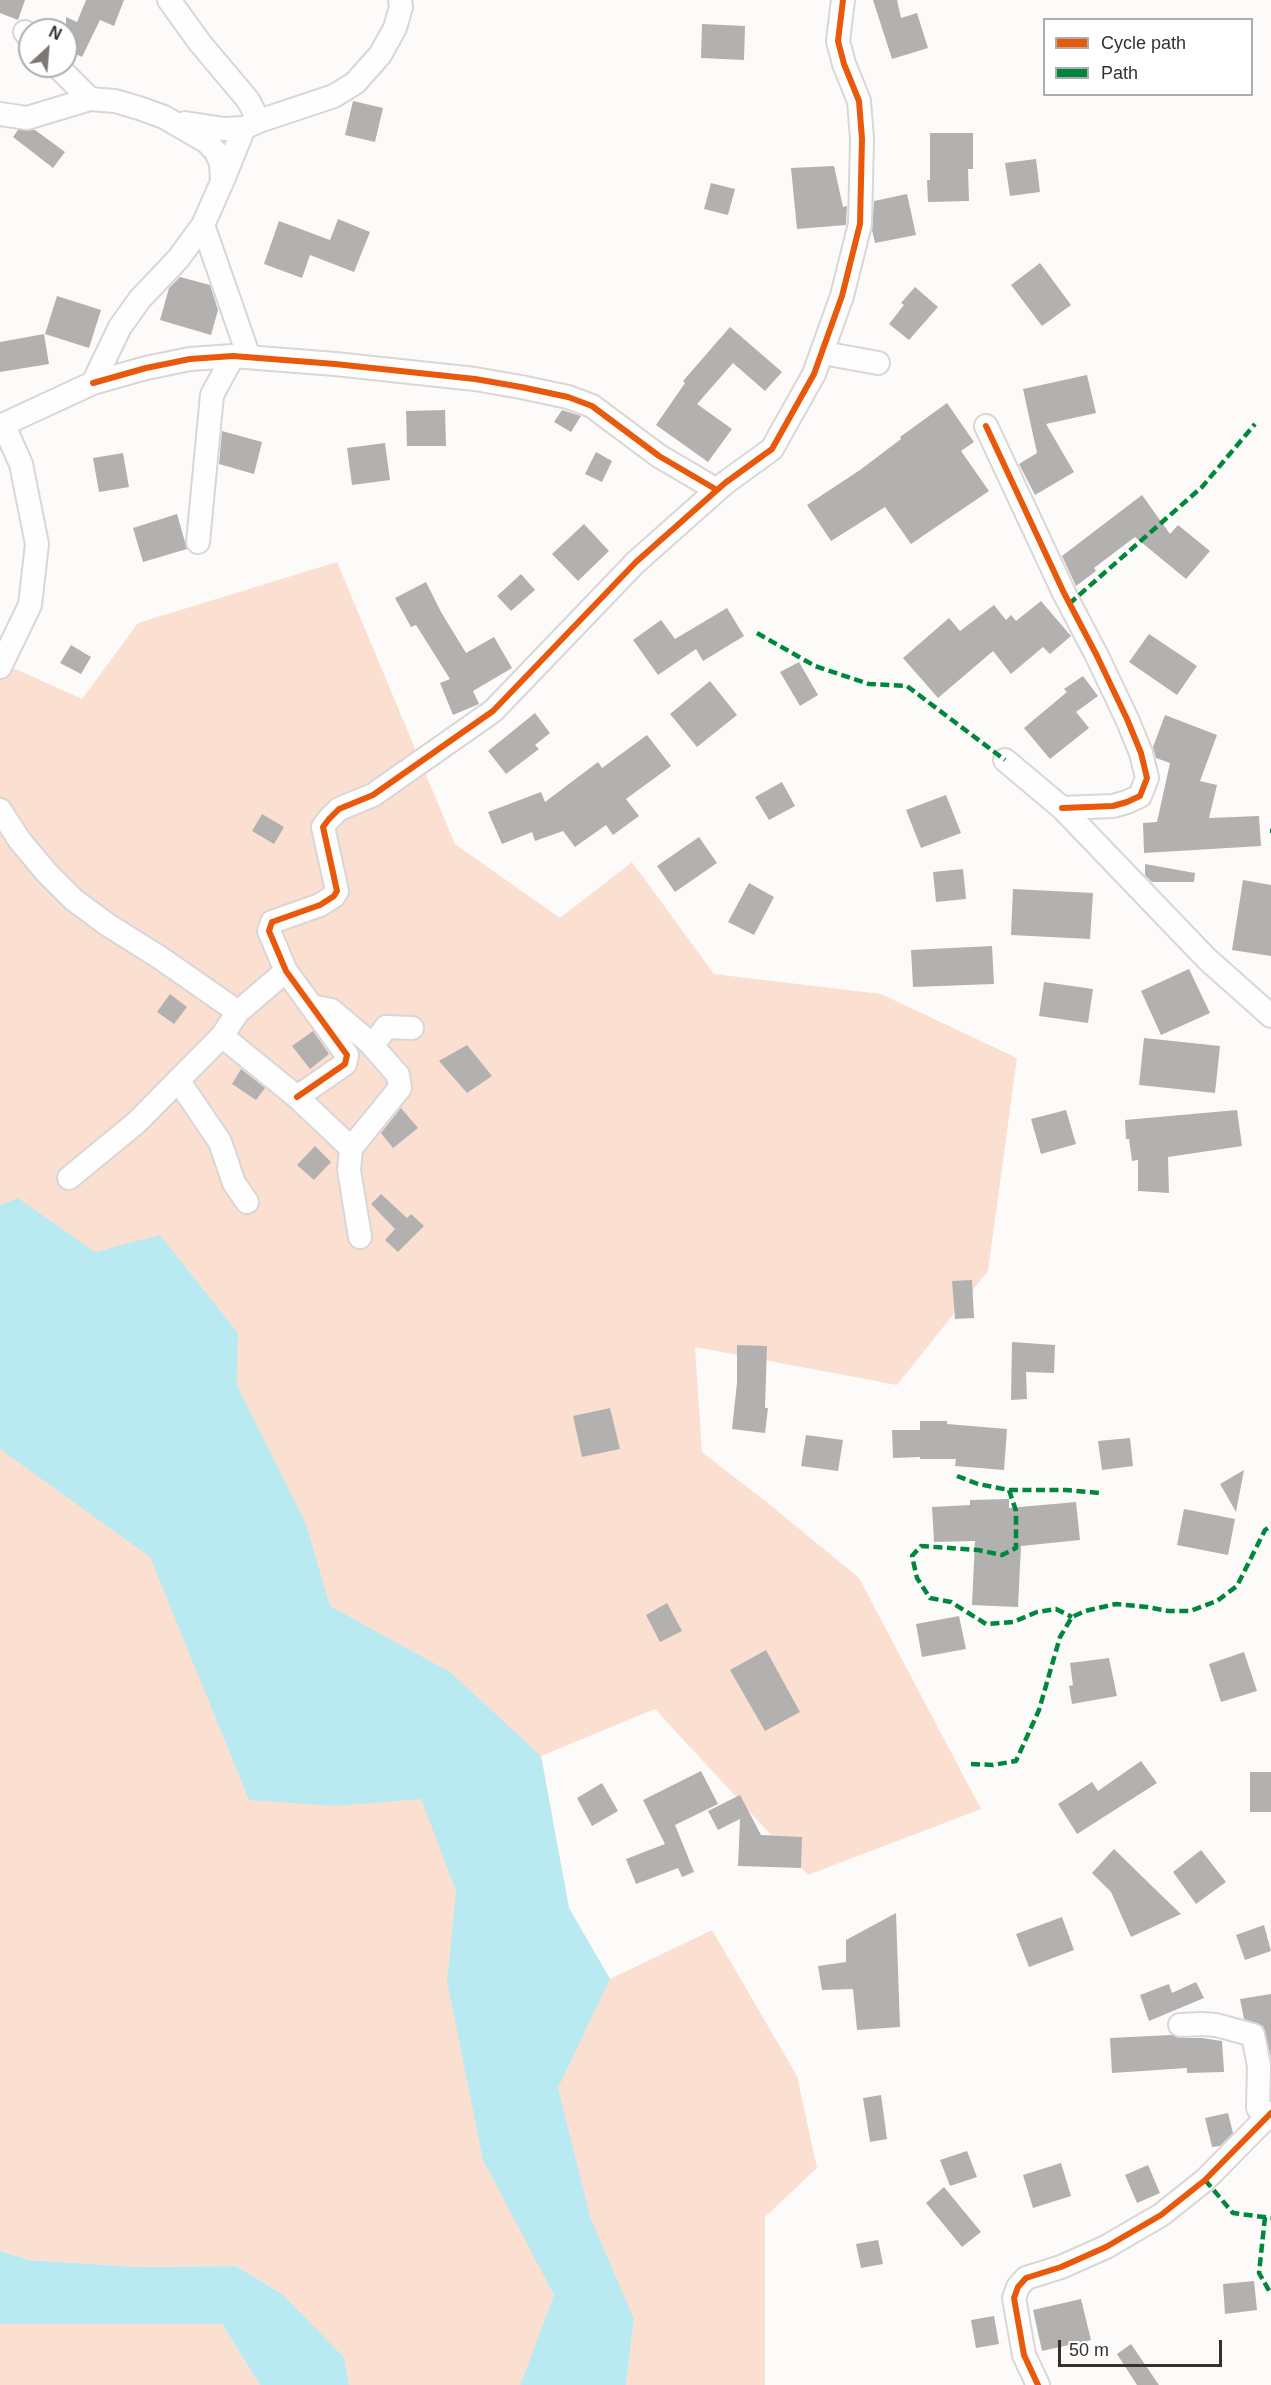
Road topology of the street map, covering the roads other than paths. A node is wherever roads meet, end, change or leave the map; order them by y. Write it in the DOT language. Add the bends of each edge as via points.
graph roads {
  1 [pos="170,0"];
  2 [pos="400,0"];
  3 [pos="843,0"];
  4 [pos="69,78"];
  5 [pos="90,99"];
  6 [pos="0,114"];
  7 [pos="164,117"];
  8 [pos="252,125"];
  9 [pos="222,182"];
  10 [pos="203,225"];
  11 [pos="823,353"];
  12 [pos="241,357"];
  13 [pos="878,363"];
  14 [pos="93,382"];
  15 [pos="2,426"];
  16 [pos="986,426"];
  17 [pos="717,490"];
  18 [pos="198,542"];
  19 [pos="0,668"];
  20 [pos="1005,760"];
  21 [pos="1062,808"];
  22 [pos="0,810"];
  23 [pos="286,971"];
  24 [pos="311,1006"];
  25 [pos="238,1012"];
  26 [pos="1271,1016"];
  27 [pos="412,1028"];
  28 [pos="222,1036"];
  29 [pos="369,1042"];
  30 [pos="178,1080"];
  31 [pos="297,1097"];
  32 [pos="351,1149"];
  33 [pos="69,1179"];
  34 [pos="247,1202"];
  35 [pos="360,1237"];
  36 [pos="1180,2025"];
  37 [pos="1262,2033"];
  38 [pos="1269,2116"];
  39 [pos="1038,2385"];
  1 -- 8 [label="street" via="248,100"];
  2 -- 8 [label="street" via="395,28 380,55 355,83 334,96"];
  3 -- 11 [label="street" via="838,41 859,101 862,139 860,224"];
  4 -- 5 [label="street"];
  5 -- 6 [label="street" via="27,118"];
  5 -- 7 [label="street" via="115,101"];
  7 -- 8 [label="street" via="224,129"];
  7 -- 9 [label="street" via="194,133 216,152"];
  8 -- 9 [label="street"];
  9 -- 10 [label="street"];
  10 -- 12 [label="street"];
  10 -- 14 [label="street" via="120,327"];
  11 -- 13 [label="street"];
  11 -- 17 [label="street" via="772,449"];
  12 -- 14 [label="street" via="190,359"];
  12 -- 17 [label="street" via="476,379 568,397 592,406 659,456"];
  12 -- 18 [label="street" via="212,395"];
  14 -- 15 [label="street"];
  15 -- 19 [label="street" via="21,464 37,544 30,605"];
  16 -- 21 [label="street" via="1122,708 1147,778 1140,796 1127,802"];
  17 -- 23 [label="street" via="636,562 493,711 373,795 339,809 329,819 323,827 338,891 320,905 272,922 269,931"];
  20 -- 21 [label="street"];
  21 -- 26 [label="street" via="1207,959"];
  22 -- 25 [label="street" via="20,841 74,900"];
  23 -- 24 [label="street"];
  23 -- 25 [label="street"];
  24 -- 29 [label="street" via="331,1010"];
  24 -- 31 [label="street" via="347,1055 345,1064"];
  25 -- 28 [label="street"];
  27 -- 29 [label="street" via="386,1027"];
  28 -- 30 [label="street"];
  28 -- 31 [label="street"];
  29 -- 32 [label="street" via="398,1075 400,1088"];
  30 -- 33 [label="street" via="136,1123"];
  30 -- 34 [label="street" via="220,1142 234,1183"];
  31 -- 32 [label="street"];
  32 -- 35 [label="street" via="349,1170"];
  36 -- 37 [label="street" via="1216,2025"];
  37 -- 38 [label="street" via="1258,2108"];
  38 -- 39 [label="street" via="1205,2180 1161,2215 1097,2251 1026,2278 1018,2287 1014,2298 1024,2355"];
}
